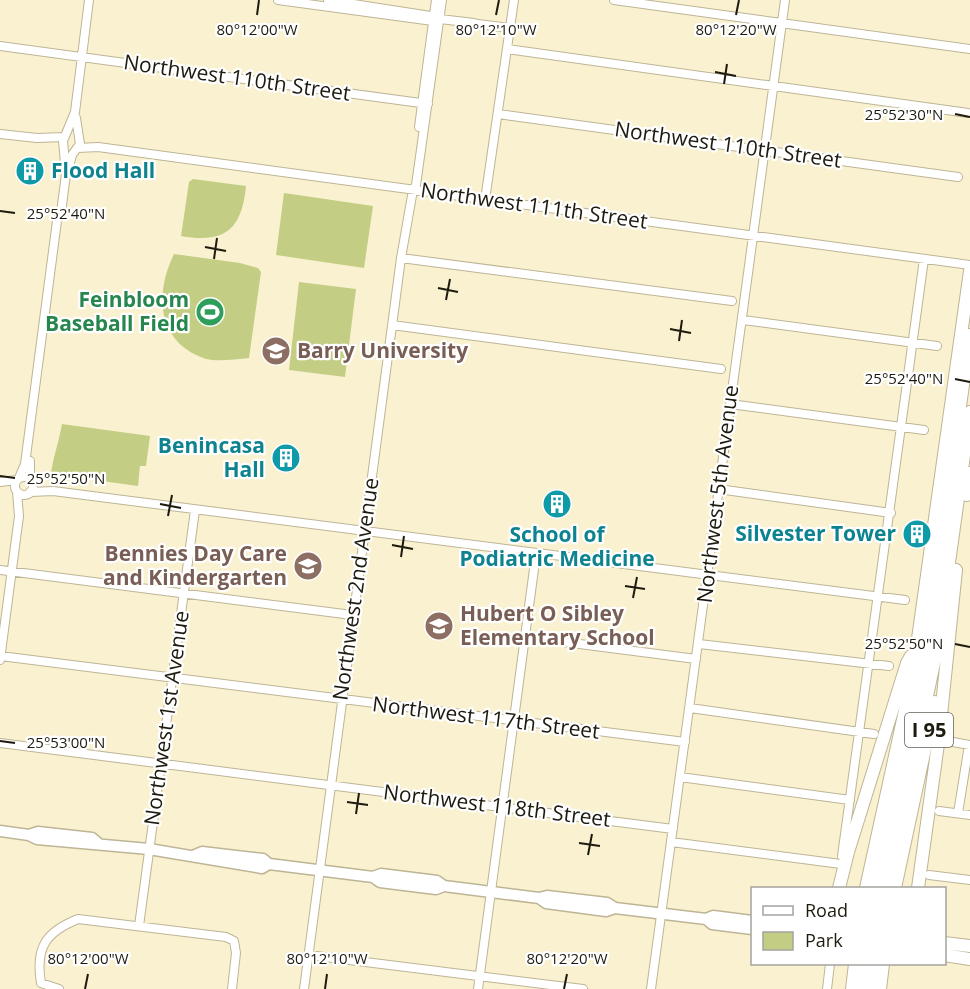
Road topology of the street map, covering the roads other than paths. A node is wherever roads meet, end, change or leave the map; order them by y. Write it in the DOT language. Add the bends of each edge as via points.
graph roads {
  1 [pos="90,0"];
  2 [pos="278,0"];
  3 [pos="436,0"];
  4 [pos="442,0"];
  5 [pos="514,0"];
  6 [pos="615,0"];
  7 [pos="785,0"];
  8 [pos="325,2"];
  9 [pos="436,18"];
  10 [pos="782,23"];
  11 [pos="510,28"];
  12 [pos="0,46"];
  13 [pos="507,49"];
  14 [pos="970,49"];
  15 [pos="82,57"];
  16 [pos="773,87"];
  17 [pos="425,103"];
  18 [pos="75,112"];
  19 [pos="968,113"];
  20 [pos="498,114"];
  21 [pos="0,134"];
  22 [pos="78,137"];
  23 [pos="65,141"];
  24 [pos="98,147"];
  25 [pos="77,149"];
  26 [pos="765,150"];
  27 [pos="66,174"];
  28 [pos="958,177"];
  29 [pos="413,190"];
  30 [pos="485,200"];
  31 [pos="754,236"];
  32 [pos="401,258"];
  33 [pos="924,259"];
  34 [pos="970,264"];
  35 [pos="970,271"];
  36 [pos="732,302"];
  37 [pos="743,320"];
  38 [pos="392,325"];
  39 [pos="970,335"];
  40 [pos="912,342"];
  41 [pos="937,346"];
  42 [pos="721,369"];
  43 [pos="38,383"];
  44 [pos="730,404"];
  45 [pos="970,411"];
  46 [pos="901,428"];
  47 [pos="924,430"];
  48 [pos="970,473"];
  49 [pos="31,480"];
  50 [pos="0,483"];
  51 [pos="17,485"];
  52 [pos="718,489"];
  53 [pos="53,490"];
  54 [pos="29,493"];
  55 [pos="195,510"];
  56 [pos="891,513"];
  57 [pos="19,516"];
  58 [pos="364,531"];
  59 [pos="536,554"];
  60 [pos="0,570"];
  61 [pos="956,570"];
  62 [pos="12,572"];
  63 [pos="707,576"];
  64 [pos="185,594"];
  65 [pos="879,595"];
  66 [pos="905,600"];
  67 [pos="352,615"];
  68 [pos="525,637"];
  69 [pos="699,644"];
  70 [pos="917,647"];
  71 [pos="0,658"];
  72 [pos="696,659"];
  73 [pos="870,663"];
  74 [pos="889,666"];
  75 [pos="173,677"];
  76 [pos="340,700"];
  77 [pos="690,708"];
  78 [pos="514,722"];
  79 [pos="859,732"];
  80 [pos="874,734"];
  81 [pos="685,742"];
  82 [pos="953,742"];
  83 [pos="0,743"];
  84 [pos="970,745"];
  85 [pos="160,763"];
  86 [pos="680,777"];
  87 [pos="330,785"];
  88 [pos="850,800"];
  89 [pos="503,806"];
  90 [pos="939,811"];
  91 [pos="958,813"];
  92 [pos="970,815"];
  93 [pos="673,829"];
  94 [pos="0,831"];
  95 [pos="671,842"];
  96 [pos="149,849"];
  97 [pos="841,864"];
  98 [pos="319,870"];
  99 [pos="929,875"];
  100 [pos="970,880"];
  101 [pos="839,887"];
  102 [pos="839,887"];
  103 [pos="866,887"];
  104 [pos="875,887"];
  105 [pos="886,887"];
  106 [pos="895,887"];
  107 [pos="918,887"];
  108 [pos="491,892"];
  109 [pos="662,914"];
  110 [pos="706,920"];
  111 [pos="751,921"];
  112 [pos="139,926"];
  113 [pos="751,929"];
  114 [pos="946,943"];
  115 [pos="970,946"];
  116 [pos="309,955"];
  117 [pos="946,956"];
  118 [pos="970,959"];
  119 [pos="830,965"];
  120 [pos="869,965"];
  121 [pos="480,974"];
  122 [pos="59,989"];
  123 [pos="232,989"];
  124 [pos="304,989"];
  125 [pos="478,989"];
  126 [pos="584,989"];
  127 [pos="651,989"];
  128 [pos="826,989"];
  129 [pos="852,989"];
  130 [pos="861,989"];
  131 [pos="871,989"];
  132 [pos="880,989"];
  1 -- 15 [label="street"];
  2 -- 8 [label="street"];
  3 -- 9 [label="street, Northwest 2nd Avenue"];
  4 -- 9 [label="street, Northwest 2nd Avenue"];
  5 -- 11 [label="street"];
  6 -- 10 [label="street"];
  7 -- 10 [label="street, Northwest 5th Avenue"];
  8 -- 9 [label="street"];
  9 -- 11 [label="street"];
  9 -- 17 [label="street, Northwest 2nd Avenue"];
  10 -- 14 [label="street"];
  10 -- 16 [label="street, Northwest 5th Avenue"];
  11 -- 13 [label="street"];
  12 -- 15 [label="street, Northwest 110th Street"];
  13 -- 16 [label="street"];
  13 -- 20 [label="street"];
  15 -- 17 [label="street, Northwest 110th Street"];
  15 -- 18 [label="street"];
  16 -- 19 [label="street"];
  16 -- 26 [label="street, Northwest 5th Avenue"];
  17 -- 29 [label="street, Northwest 2nd Avenue"];
  18 -- 22 [label="street"];
  18 -- 23 [label="street"];
  20 -- 26 [label="street, Northwest 110th Street"];
  20 -- 30 [label="street"];
  21 -- 23 [label="street"];
  22 -- 23 [label="street, Northwest 111th Street"];
  22 -- 24 [label="street, Northwest 111th Street"];
  22 -- 25 [label="street"];
  23 -- 25 [label="street, Northwest 111th Street"];
  23 -- 27 [label="street"];
  24 -- 25 [label="street, Northwest 111th Street"];
  24 -- 29 [label="street, Northwest 111th Street"];
  25 -- 27 [label="street"];
  26 -- 28 [label="street, Northwest 110th Street"];
  26 -- 31 [label="street, Northwest 5th Avenue"];
  27 -- 43 [label="street"];
  29 -- 30 [label="street, Northwest 111th Street"];
  29 -- 32 [label="street, Northwest 2nd Avenue"];
  30 -- 31 [label="street, Northwest 111th Street"];
  31 -- 33 [label="street, Northwest 111th Street"];
  31 -- 37 [label="street, Northwest 5th Avenue"];
  32 -- 36 [label="street"];
  32 -- 38 [label="street, Northwest 2nd Avenue"];
  33 -- 34 [label="street, Northwest 111th Street"];
  33 -- 40 [label="street"];
  35 -- 70 [label="highway, I 95"];
  37 -- 40 [label="street"];
  37 -- 44 [label="street, Northwest 5th Avenue"];
  38 -- 42 [label="street"];
  38 -- 58 [label="street, Northwest 2nd Avenue"];
  39 -- 104 [label="highway" via="926,648"];
  40 -- 41 [label="street"];
  40 -- 46 [label="street"];
  43 -- 49 [label="street"];
  43 -- 51 [label="street" via="24,468"];
  44 -- 46 [label="street"];
  44 -- 52 [label="street, Northwest 5th Avenue"];
  45 -- 105 [label="highway" via="933,667"];
  46 -- 47 [label="street"];
  46 -- 56 [label="street"];
  48 -- 61 [label="highway, I 95"];
  49 -- 51 [label="street"];
  49 -- 53 [label="street"];
  49 -- 54 [label="street"];
  50 -- 51 [label="street"];
  51 -- 54 [label="street"];
  51 -- 57 [label="street"];
  52 -- 56 [label="street"];
  52 -- 63 [label="street, Northwest 5th Avenue"];
  53 -- 54 [label="street"];
  53 -- 55 [label="street"];
  54 -- 57 [label="street"];
  55 -- 58 [label="street"];
  55 -- 64 [label="street, Northwest 1st Avenue"];
  56 -- 65 [label="street"];
  57 -- 62 [label="street"];
  58 -- 59 [label="street"];
  58 -- 67 [label="street, Northwest 2nd Avenue"];
  59 -- 63 [label="street"];
  59 -- 68 [label="street"];
  60 -- 62 [label="street"];
  61 -- 106 [label="highway, I 95" via="931,723"];
  61 -- 107 [label="highway" via="940,732"];
  62 -- 64 [label="street"];
  62 -- 71 [label="street"];
  63 -- 65 [label="street"];
  63 -- 69 [label="street, Northwest 5th Avenue"];
  64 -- 67 [label="street"];
  64 -- 75 [label="street, Northwest 1st Avenue"];
  65 -- 66 [label="street"];
  65 -- 73 [label="street"];
  67 -- 76 [label="street, Northwest 2nd Avenue"];
  68 -- 72 [label="street"];
  68 -- 78 [label="street"];
  69 -- 72 [label="street, Northwest 5th Avenue"];
  69 -- 73 [label="street"];
  70 -- 101 [label="highway" via="907,663"];
  70 -- 103 [label="highway, I 95"];
  71 -- 75 [label="street, Northwest 117th Street"];
  72 -- 77 [label="street, Northwest 5th Avenue"];
  73 -- 74 [label="street"];
  73 -- 79 [label="street"];
  75 -- 76 [label="street, Northwest 117th Street"];
  75 -- 85 [label="street, Northwest 1st Avenue"];
  76 -- 78 [label="street, Northwest 117th Street"];
  76 -- 87 [label="street, Northwest 2nd Avenue"];
  77 -- 79 [label="street"];
  77 -- 81 [label="street, Northwest 5th Avenue"];
  78 -- 81 [label="street, Northwest 117th Street"];
  78 -- 89 [label="street"];
  79 -- 80 [label="street"];
  79 -- 88 [label="street"];
  81 -- 86 [label="street, Northwest 5th Avenue"];
  82 -- 84 [label="street"];
  83 -- 85 [label="street, Northwest 118th Street"];
  84 -- 91 [label="street"];
  85 -- 87 [label="street, Northwest 118th Street"];
  85 -- 96 [label="street, Northwest 1st Avenue"];
  86 -- 88 [label="street"];
  86 -- 93 [label="street, Northwest 5th Avenue"];
  87 -- 89 [label="street, Northwest 118th Street"];
  87 -- 98 [label="street, Northwest 2nd Avenue"];
  88 -- 97 [label="street"];
  89 -- 93 [label="street, Northwest 118th Street"];
  89 -- 108 [label="street"];
  90 -- 91 [label="street"];
  91 -- 92 [label="street"];
  93 -- 95 [label="street, Northwest 5th Avenue"];
  94 -- 96 [label="main road" via="60,834"];
  95 -- 97 [label="street"];
  95 -- 109 [label="street, Northwest 5th Avenue"];
  96 -- 98 [label="main road" via="262,868 269,864"];
  96 -- 112 [label="street, Northwest 1st Avenue"];
  97 -- 102 [label="street"];
  98 -- 108 [label="main road" via="373,877 380,882"];
  98 -- 116 [label="street, Northwest 2nd Avenue"];
  99 -- 100 [label="street"];
  108 -- 109 [label="main road" via="577,899"];
  108 -- 121 [label="street"];
  109 -- 110 [label="main road"];
  109 -- 127 [label="street, Northwest 5th Avenue"];
  110 -- 111 [label="main road" via="713,916"];
  110 -- 113 [label="main road"];
  112 -- 122 [label="street" via="78,919 57,927 47,936 41,957 41,983"];
  112 -- 123 [label="street" via="210,934 234,941"];
  114 -- 115 [label="highway"];
  116 -- 121 [label="street"];
  116 -- 124 [label="street, Northwest 2nd Avenue"];
  117 -- 118 [label="highway"];
  119 -- 128 [label="street"];
  120 -- 129 [label="highway"];
  120 -- 130 [label="highway"];
  120 -- 131 [label="highway"];
  120 -- 132 [label="highway"];
  121 -- 125 [label="street"];
  121 -- 126 [label="street"];
}
